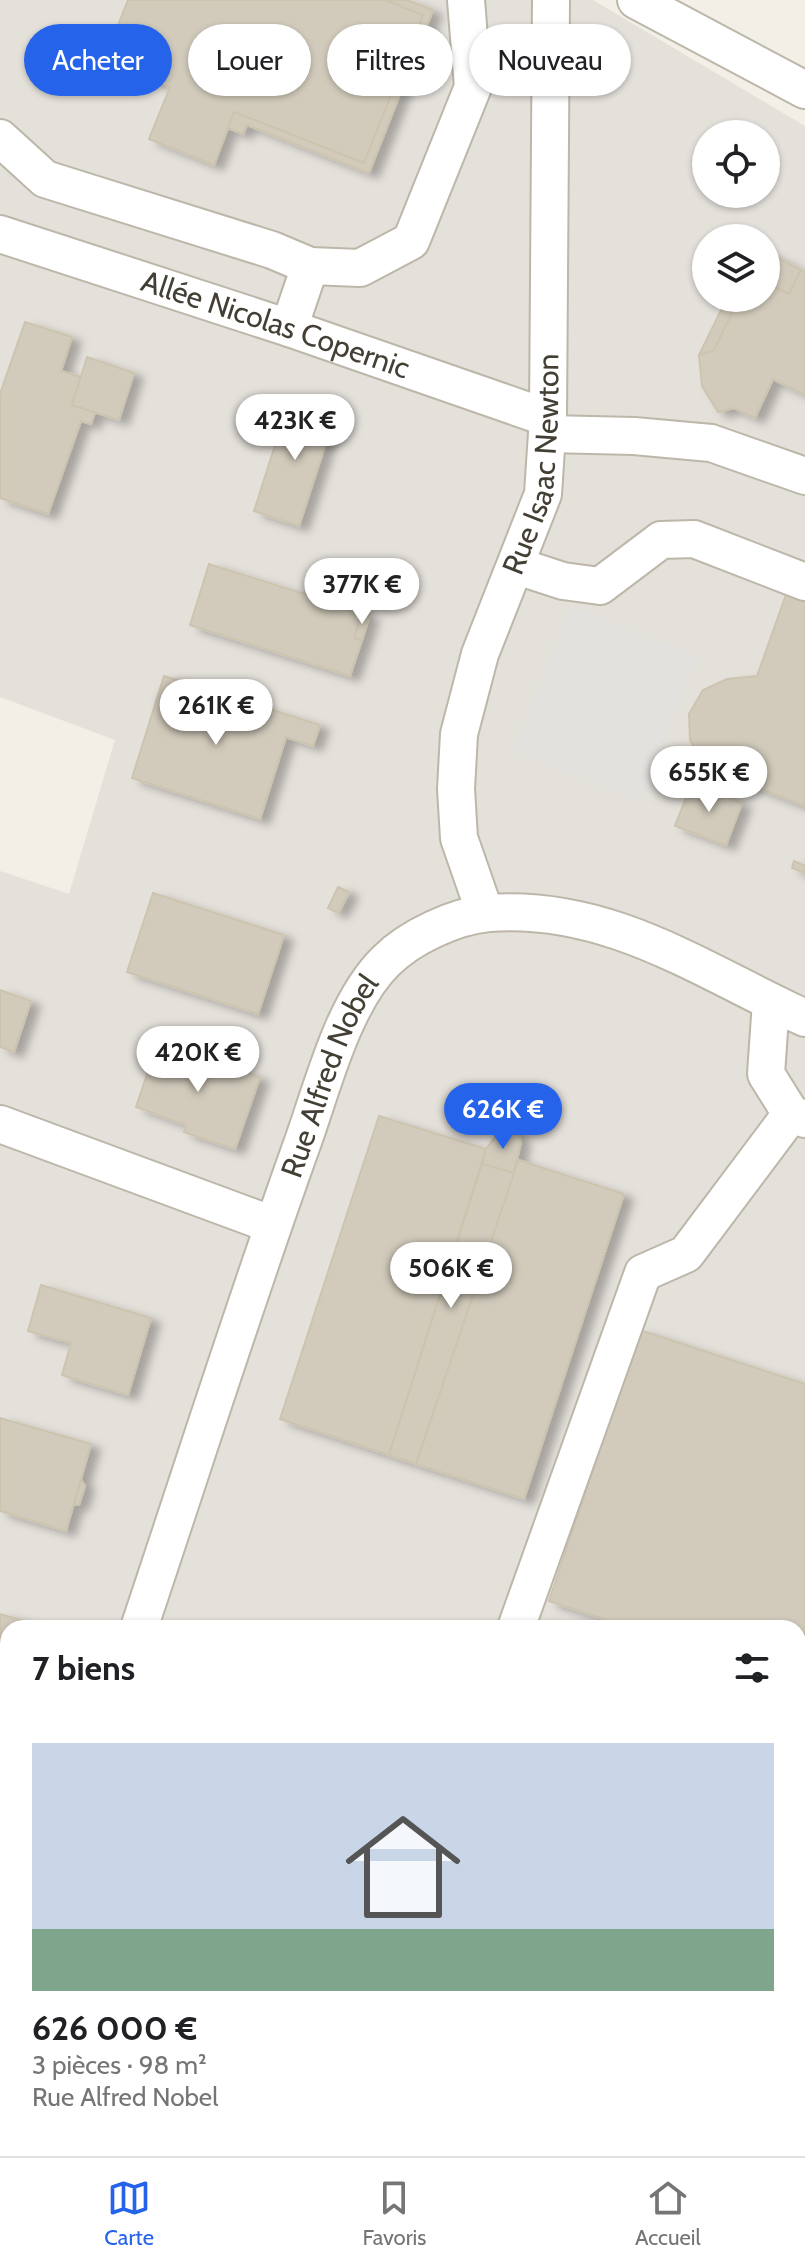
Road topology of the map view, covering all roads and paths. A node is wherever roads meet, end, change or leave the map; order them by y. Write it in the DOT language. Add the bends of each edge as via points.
graph roads {
  1 [pos="466,0"];
  2 [pos="551,0"];
  3 [pos="636,0"];
  4 [pos="805,90"];
  5 [pos="0,138"];
  6 [pos="0,234"];
  7 [pos="310,266"];
  8 [pos="289,328"];
  9 [pos="548,426"];
  10 [pos="805,476"];
  11 [pos="517,566"];
  12 [pos="805,582"];
  13 [pos="485,913"];
  14 [pos="771,1002"];
  15 [pos="805,1018"];
  16 [pos="798,1117"];
  17 [pos="0,1124"];
  18 [pos="273,1225"];
  19 [pos="142,1620"];
  20 [pos="519,1620"];
  1 -- 7 [label="street" via="473,87 411,241 360,268"];
  2 -- 9 [label="street, Rue Isaac Newton"];
  3 -- 4 [label="street"];
  5 -- 7 [label="street" via="45,179"];
  6 -- 8 [label="street, Allée Nicolas Copernic"];
  7 -- 8 [label="street"];
  8 -- 9 [label="street, Allée Nicolas Copernic"];
  9 -- 10 [label="street, Allée Nicolas Copernic" via="711,443"];
  9 -- 11 [label="street, Rue Isaac Newton" via="543,494"];
  11 -- 12 [label="street" via="600,586 661,540 694,539"];
  11 -- 13 [label="street, Rue Isaac Newton" via="480,654 459,734 459,838"];
  13 -- 14 [label="street, Rue Alfred Nobel" via="551,912 629,932"];
  13 -- 18 [label="street, Rue Alfred Nobel" via="430,931 386,960 356,1003"];
  14 -- 15 [label="street, Rue Alfred Nobel"];
  14 -- 16 [label="street" via="766,1074"];
  16 -- 20 [label="street" via="686,1254 643,1273"];
  17 -- 18 [label="street"];
  18 -- 19 [label="street, Rue Alfred Nobel"];
}
